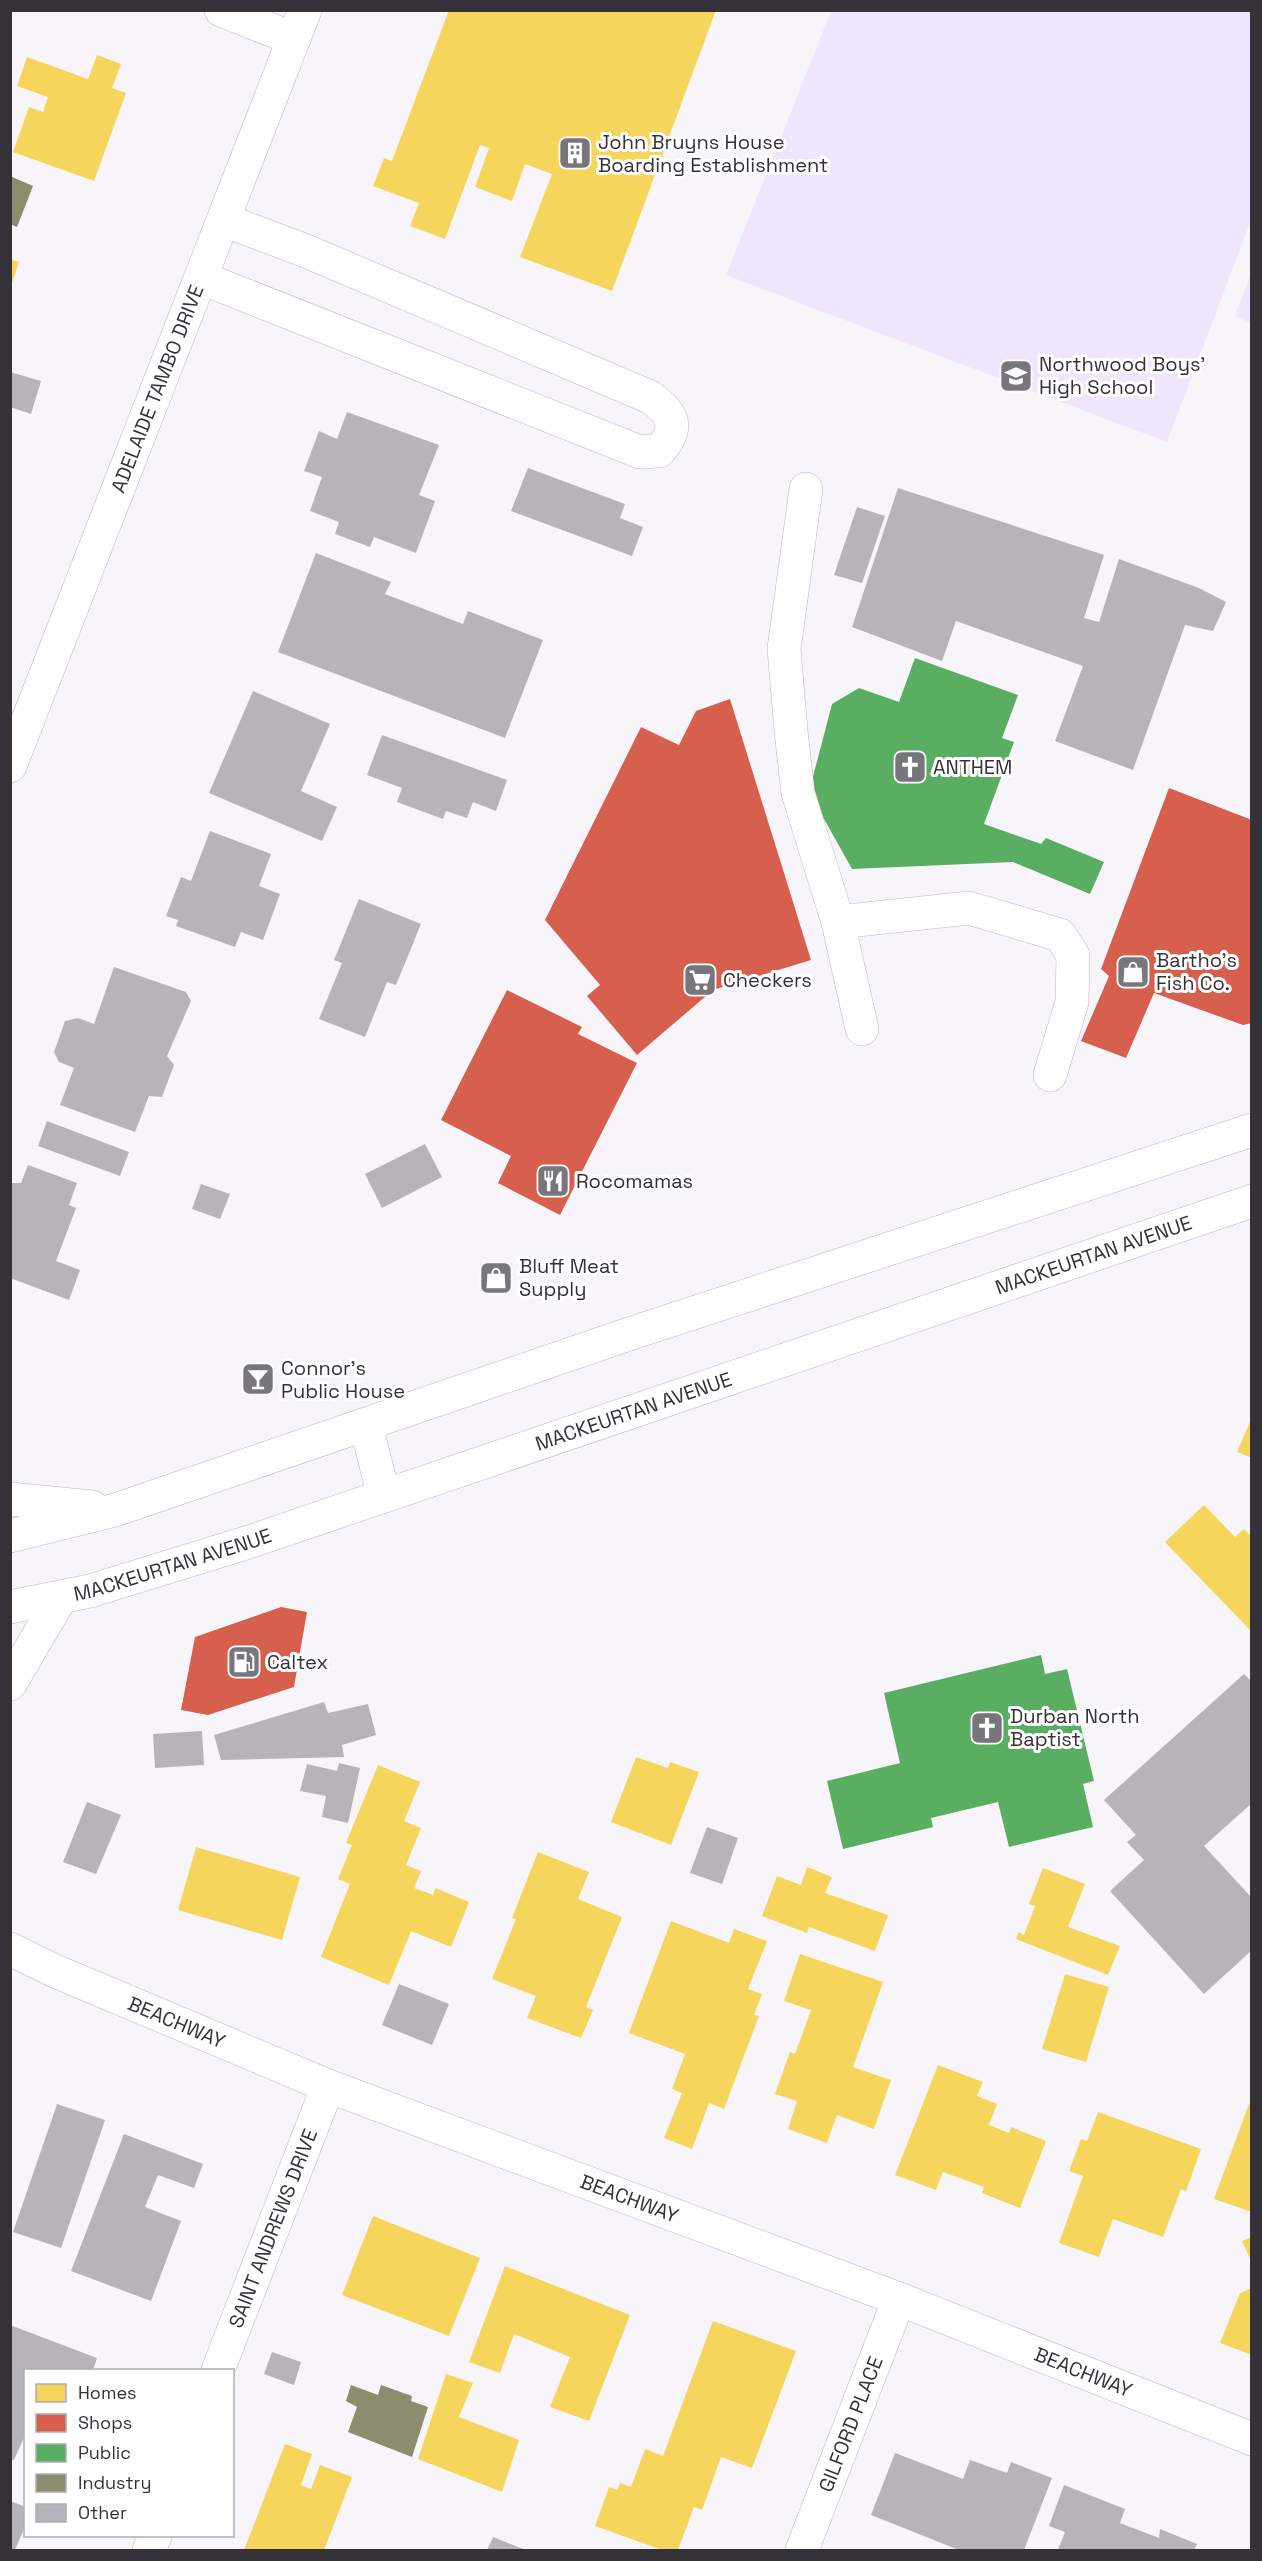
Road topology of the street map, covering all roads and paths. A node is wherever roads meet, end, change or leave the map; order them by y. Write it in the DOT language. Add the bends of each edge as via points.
graph roads {
  1 [pos="221,10"];
  2 [pos="299,25"];
  3 [pos="224,220"];
  4 [pos="202,278"];
  5 [pos="806,489"];
  6 [pos="10,766"];
  7 [pos="838,921"];
  8 [pos="862,1029"];
  9 [pos="1050,1075"];
  10 [pos="1251,1130"];
  11 [pos="1251,1201"];
  12 [pos="366,1426"];
  13 [pos="384,1496"];
  14 [pos="10,1499"];
  15 [pos="115,1510"];
  16 [pos="10,1536"];
  17 [pos="60,1599"];
  18 [pos="10,1607"];
  19 [pos="10,1684"];
  20 [pos="10,1949"];
  21 [pos="328,2086"];
  22 [pos="899,2299"];
  23 [pos="218,2369"];
  24 [pos="1251,2439"];
  25 [pos="802,2550"];
  1 -- 2 [label="street"];
  2 -- 3 [label="street, ADELAIDE TAMBO DRIVE"];
  3 -- 4 [label="street, ADELAIDE TAMBO DRIVE"];
  3 -- 4 [label="street" via="650,397 668,412 672,433 659,451 640,452"];
  4 -- 6 [label="street, ADELAIDE TAMBO DRIVE"];
  5 -- 7 [label="street" via="784,649 798,793"];
  7 -- 8 [label="street"];
  7 -- 9 [label="street" via="969,908 1060,936 1073,955 1072,1002"];
  10 -- 12 [label="street" via="615,1339"];
  11 -- 13 [label="street, MACKEURTAN AVENUE"];
  12 -- 13 [label="street"];
  12 -- 15 [label="street"];
  13 -- 17 [label="street, MACKEURTAN AVENUE" via="237,1546"];
  14 -- 15 [label="street"];
  15 -- 16 [label="street"];
  17 -- 18 [label="street, MACKEURTAN AVENUE"];
  17 -- 19 [label="street"];
  20 -- 21 [label="street, BEACHWAY"];
  21 -- 22 [label="street, BEACHWAY"];
  21 -- 23 [label="street, SAINT ANDREWS DRIVE"];
  22 -- 24 [label="street, BEACHWAY"];
  22 -- 25 [label="street, GILFORD PLACE"];
}
